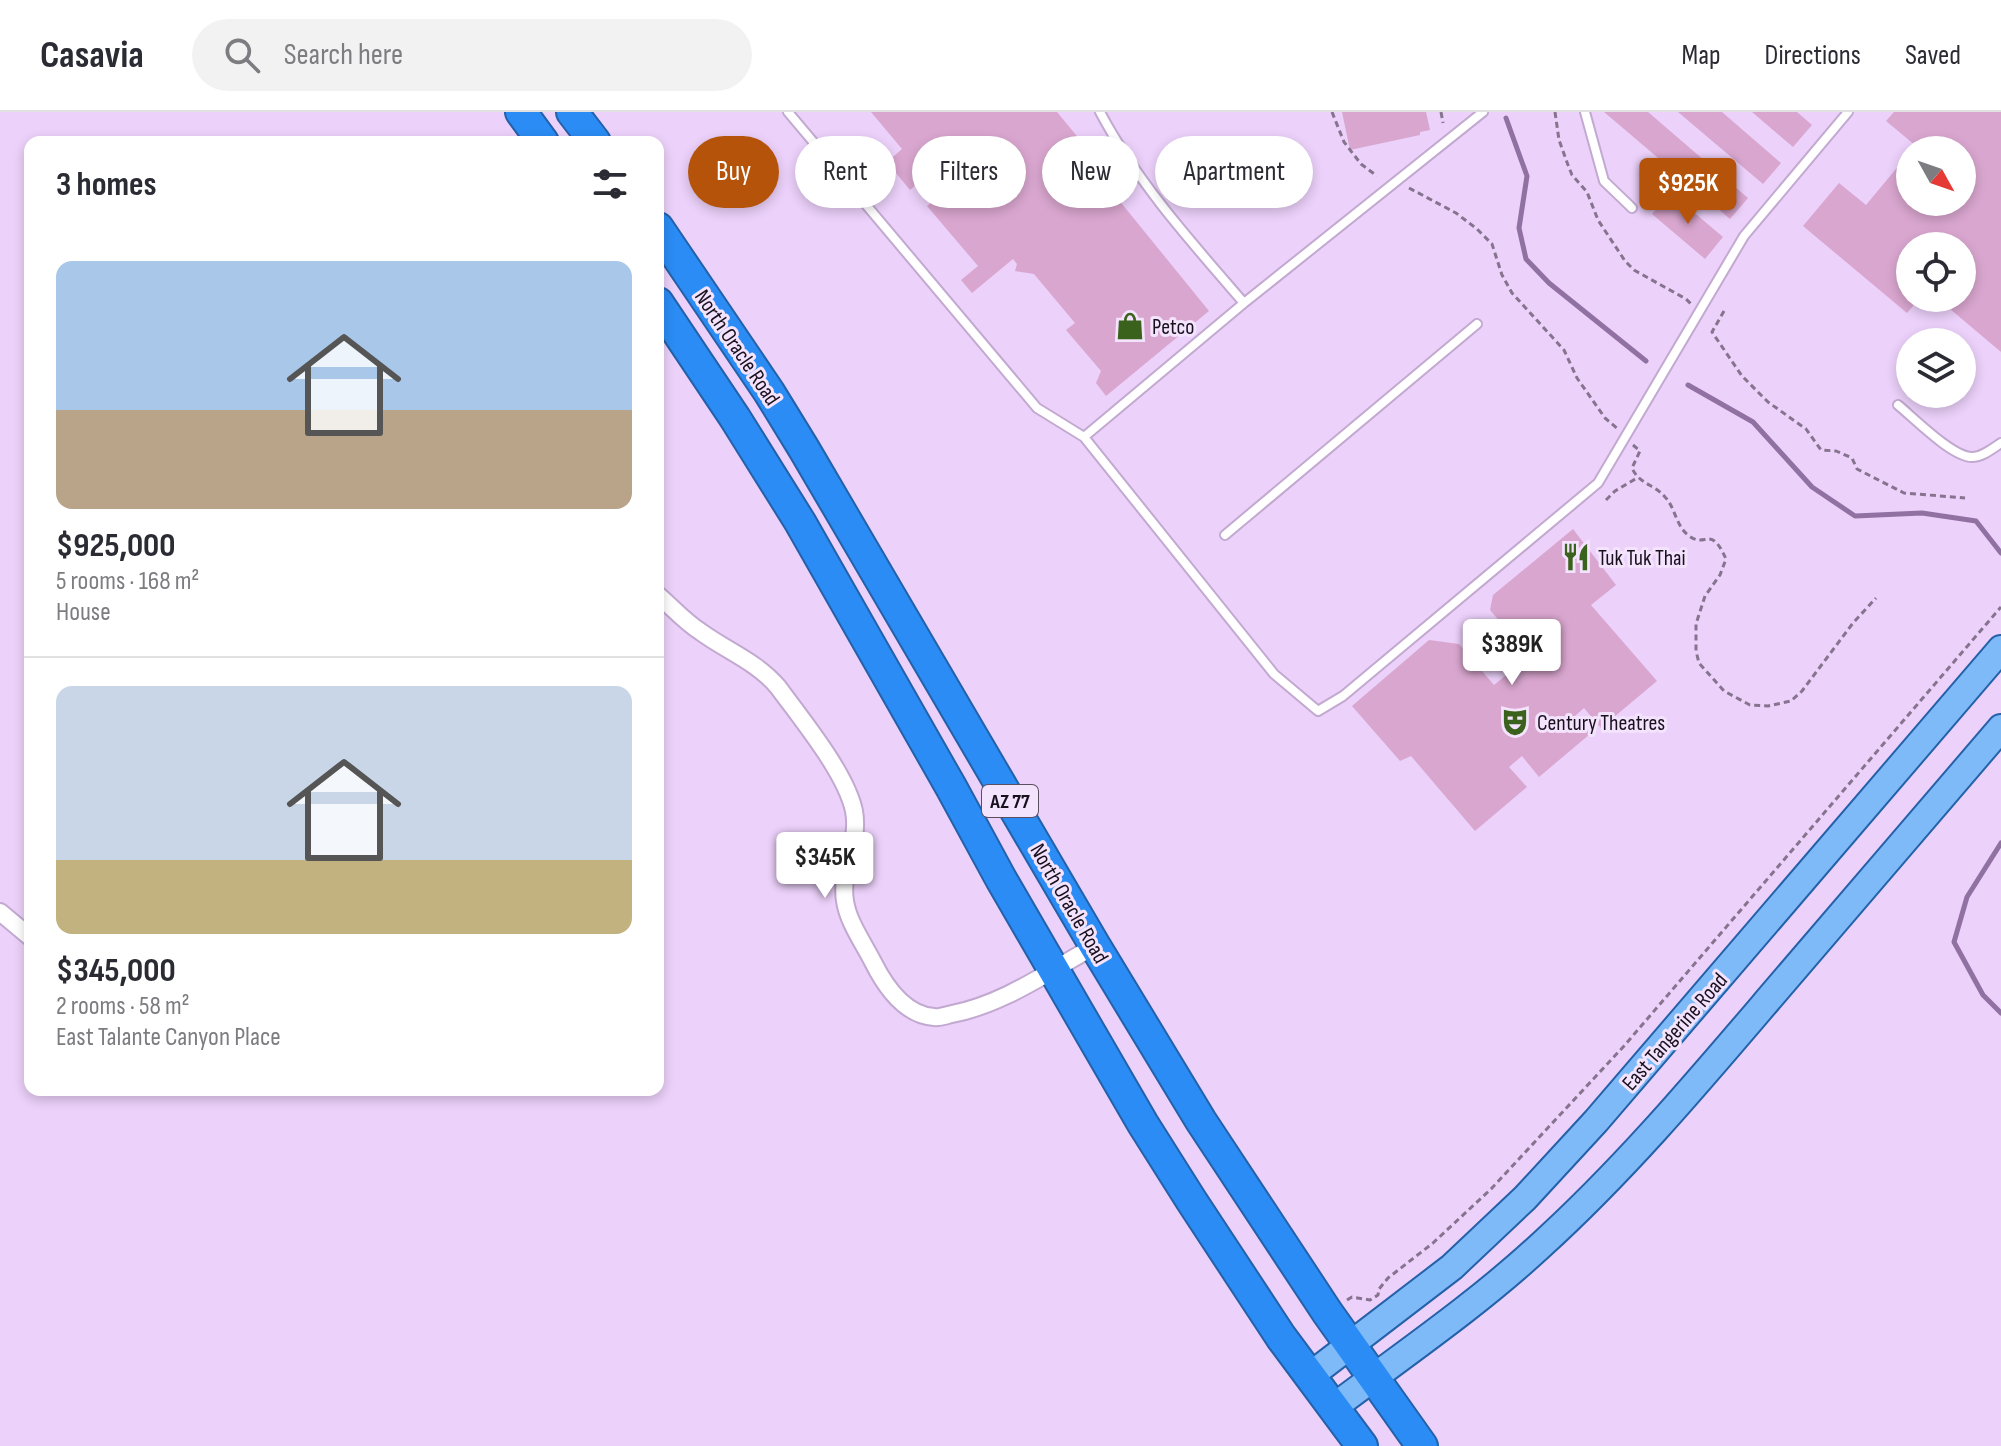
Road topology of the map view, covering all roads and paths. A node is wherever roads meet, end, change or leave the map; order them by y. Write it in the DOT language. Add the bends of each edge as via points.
graph roads {
  1 [pos="521,112"];
  2 [pos="572,112"];
  3 [pos="788,112"];
  4 [pos="1100,112"];
  5 [pos="1332,112"];
  6 [pos="1441,112"];
  7 [pos="1483,112"];
  8 [pos="1555,112"];
  9 [pos="1585,112"];
  10 [pos="1848,112"];
  11 [pos="1443,123"];
  12 [pos="539,136"];
  13 [pos="590,136"];
  14 [pos="1377,176"];
  15 [pos="1408,186"];
  16 [pos="1632,208"];
  17 [pos="664,237"];
  18 [pos="1244,303"];
  19 [pos="1692,305"];
  20 [pos="1724,311"];
  21 [pos="664,312"];
  22 [pos="1477,324"];
  23 [pos="1902,408"];
  24 [pos="1084,437"];
  25 [pos="1625,438"];
  26 [pos="2001,443"];
  27 [pos="1637,478"];
  28 [pos="1965,498"];
  29 [pos="1606,500"];
  30 [pos="1225,535"];
  31 [pos="1876,598"];
  32 [pos="664,600"];
  33 [pos="2001,607"];
  34 [pos="2001,649"];
  35 [pos="2001,728"];
  36 [pos="0,912"];
  37 [pos="24,932"];
  38 [pos="1095,946"];
  39 [pos="1053,969"];
  40 [pos="1349,1299"];
  41 [pos="1349,1345"];
  42 [pos="1311,1375"];
  43 [pos="1373,1378"];
  44 [pos="1334,1407"];
  45 [pos="1362,1446"];
  46 [pos="1422,1446"];
  1 -- 12 [label="highway"];
  2 -- 13 [label="highway"];
  3 -- 24 [label="lane" via="1037,408"];
  4 -- 18 [label="lane" via="1148,186"];
  5 -- 14 [label="path" via="1344,142"];
  6 -- 11 [label="path"];
  7 -- 18 [label="lane"];
  8 -- 19 [label="path" via="1572,175 1625,261"];
  9 -- 16 [label="lane" via="1604,181"];
  10 -- 25 [label="lane" via="1744,236"];
  15 -- 25 [label="path" via="1456,213 1492,244 1512,293 1564,350 1577,378 1619,430 1615,436"];
  17 -- 38 [label="highway, North Oracle Road / AZ 77" via="804,449"];
  18 -- 24 [label="lane"];
  20 -- 28 [label="path" via="1712,332 1742,376 1806,429 1821,450 1852,458 1857,469 1904,493"];
  21 -- 39 [label="highway, North Oracle Road / AZ 77" via="800,522"];
  22 -- 30 [label="lane"];
  23 -- 26 [label="lane" via="1964,455 1973,457"];
  24 -- 25 [label="lane" via="1274,674 1318,711 1343,696 1598,483"];
  25 -- 27 [label="path" via="1640,451 1632,468"];
  27 -- 29 [label="path"];
  27 -- 31 [label="path" via="1668,499 1686,534 1719,543 1726,559 1705,596 1696,624 1696,651 1699,663 1724,691 1750,705 1791,701"];
  32 -- 39 [label="street" via="699,631 768,674 838,772 856,825 844,880 846,907 893,994 915,1012 934,1017 995,1001"];
  33 -- 40 [label="path" via="1603,1069 1491,1189 1388,1278 1378,1295"];
  34 -- 41 [label="main road, East Tangerine Road" via="1559,1162 1452,1267"];
  35 -- 43 [label="main road" via="1602,1186 1525,1259"];
  36 -- 37 [label="street"];
  38 -- 39 [label="street"];
  38 -- 41 [label="highway, North Oracle Road / AZ 77" via="1201,1121"];
  39 -- 42 [label="highway, North Oracle Road / AZ 77" via="1191,1200"];
  41 -- 42 [label="main road, East Tangerine Road"];
  41 -- 43 [label="highway, North Oracle Road / AZ 77"];
  42 -- 44 [label="highway, North Oracle Road / AZ 77"];
  43 -- 44 [label="main road"];
  43 -- 46 [label="highway, North Oracle Road / AZ 77"];
  44 -- 45 [label="highway, North Oracle Road / AZ 77"];
}
